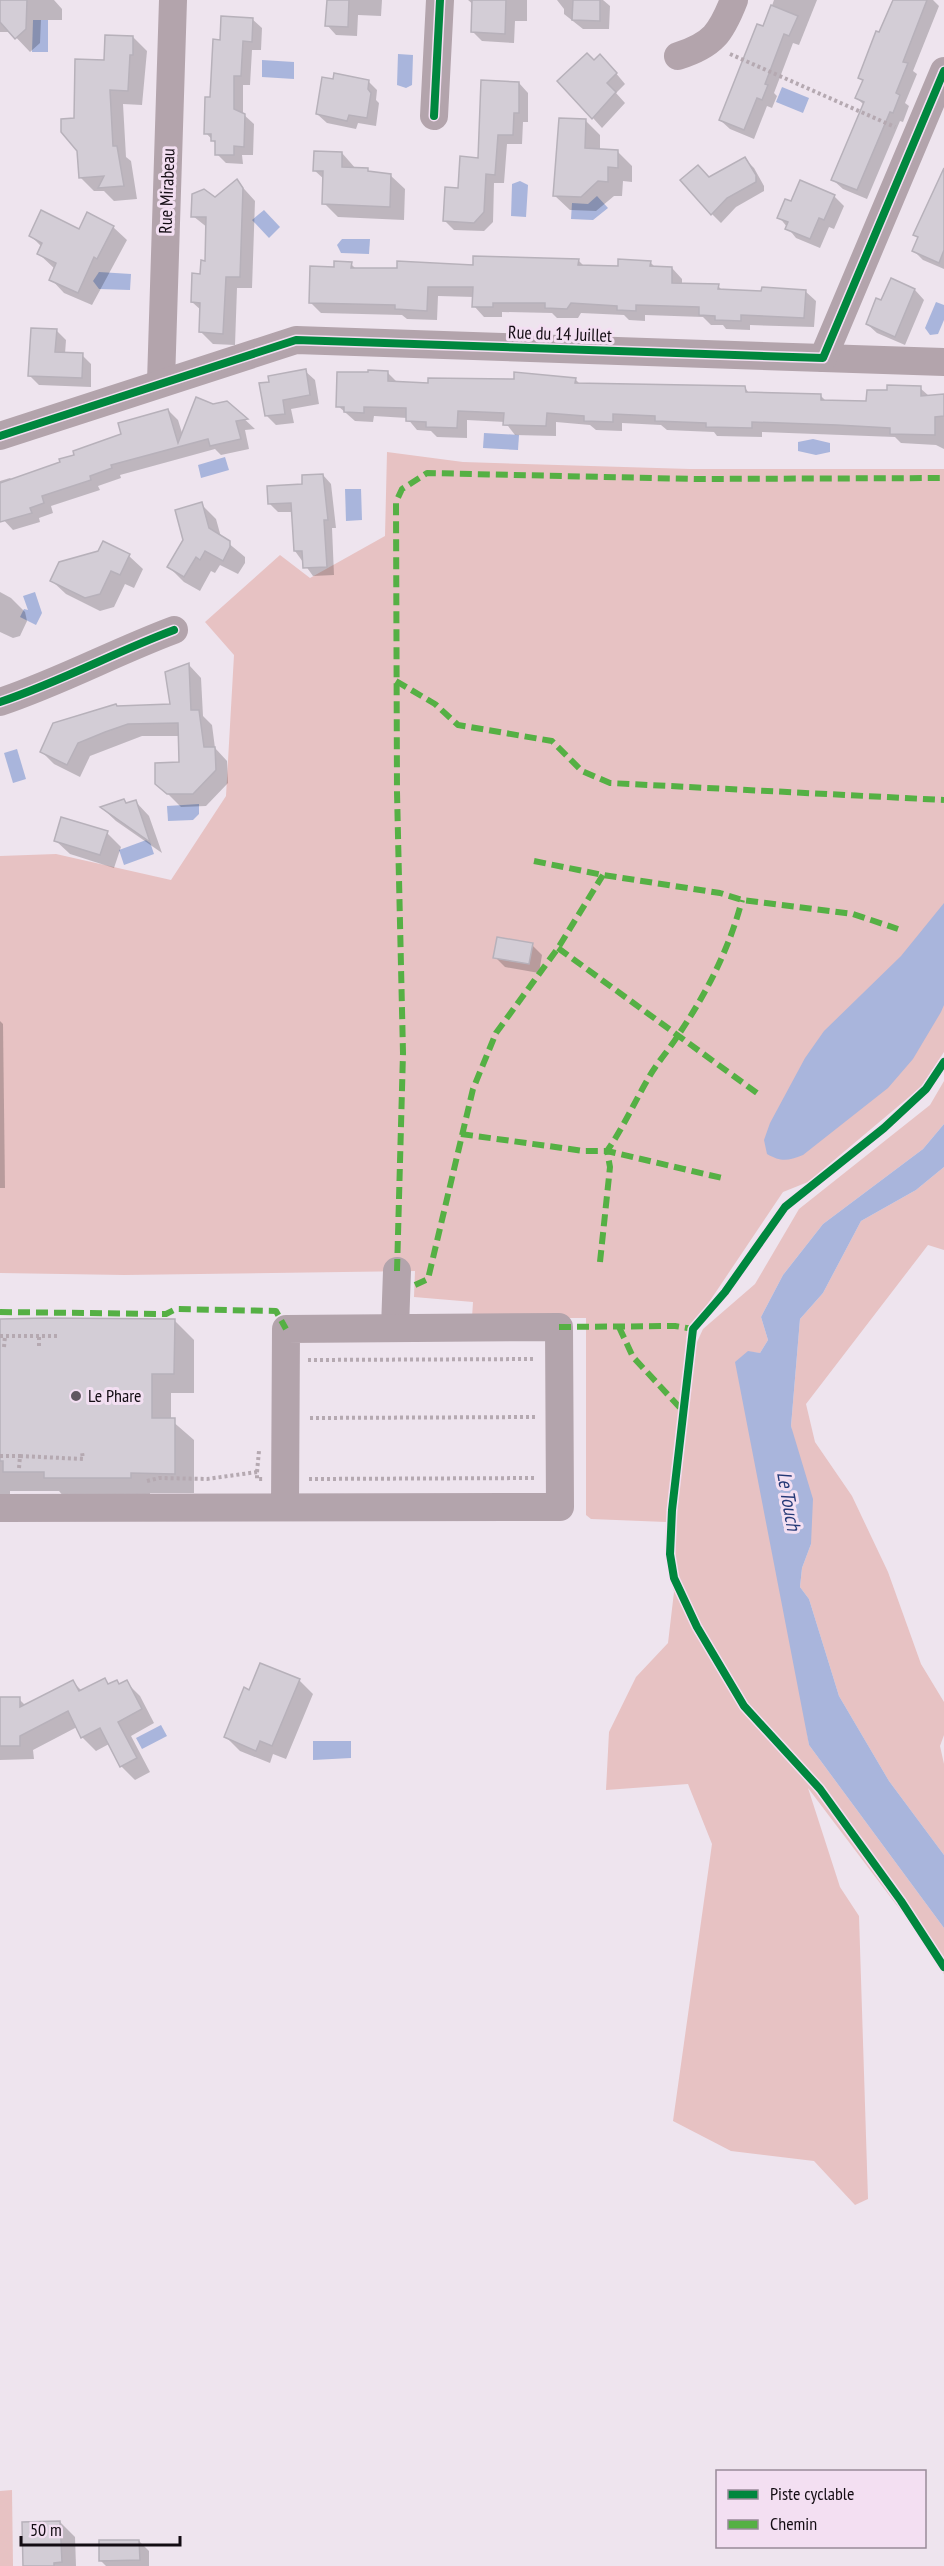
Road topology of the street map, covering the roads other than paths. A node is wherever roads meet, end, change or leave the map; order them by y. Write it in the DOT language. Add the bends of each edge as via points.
graph roads {
  1 [pos="173,0"];
  2 [pos="440,0"];
  3 [pos="734,0"];
  4 [pos="678,56"];
  5 [pos="944,70"];
  6 [pos="434,116"];
  7 [pos="823,358"];
  8 [pos="944,362"];
  9 [pos="161,382"];
  10 [pos="0,436"];
  11 [pos="174,630"];
  12 [pos="0,702"];
  13 [pos="403,1281"];
  14 [pos="395,1328"];
  15 [pos="285,1493"];
  16 [pos="0,1508"];
  1 -- 9 [label="street, Rue Mirabeau"];
  2 -- 6 [label="street"];
  3 -- 4 [label="street" via="723,27 707,44"];
  5 -- 7 [label="street"];
  7 -- 8 [label="street, Rue du 14 Juillet"];
  7 -- 9 [label="street, Rue du 14 Juillet" via="311,339 282,343"];
  9 -- 10 [label="street, Rue du 14 Juillet"];
  11 -- 12 [label="street"];
  13 -- 14 [label="street"];
  14 -- 15 [label="street" via="286,1329"];
  14 -- 15 [label="street" via="559,1327 560,1507"];
  15 -- 16 [label="street"];
}
